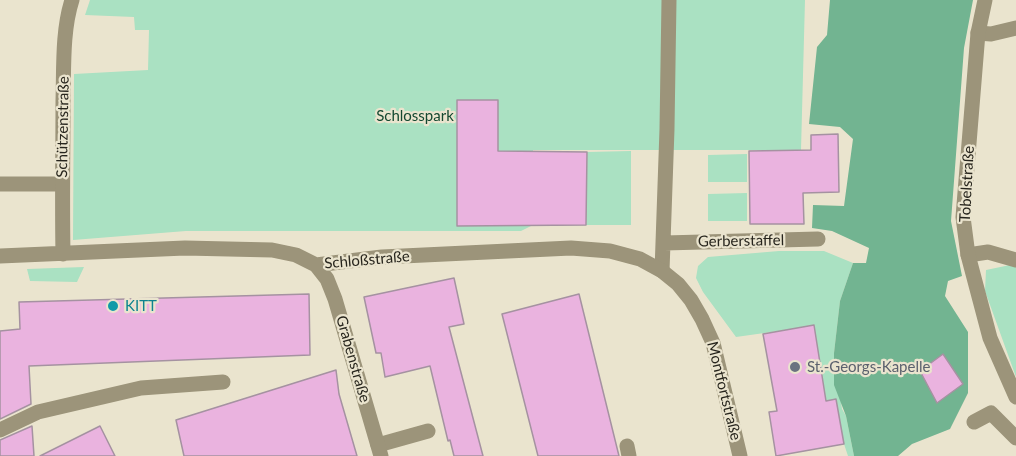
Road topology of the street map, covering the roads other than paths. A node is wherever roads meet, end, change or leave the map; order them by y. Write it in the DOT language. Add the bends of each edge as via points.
graph roads {
  1 [pos="72,0"];
  2 [pos="669,0"];
  3 [pos="985,0"];
  4 [pos="1016,28"];
  5 [pos="978,33"];
  6 [pos="61,183"];
  7 [pos="0,184"];
  8 [pos="818,239"];
  9 [pos="664,243"];
  10 [pos="63,254"];
  11 [pos="968,255"];
  12 [pos="0,256"];
  13 [pos="1016,260"];
  14 [pos="316,265"];
  15 [pos="662,271"];
  16 [pos="223,382"];
  17 [pos="1016,397"];
  18 [pos="974,422"];
  19 [pos="0,430"];
  20 [pos="428,431"];
  21 [pos="1016,438"];
  22 [pos="380,450"];
  23 [pos="740,456"];
  1 -- 6 [label="street, Schützenstraße" via="64,74"];
  2 -- 9 [label="street"];
  3 -- 5 [label="street, Tobelstraße"];
  4 -- 5 [label="street"];
  5 -- 11 [label="street, Tobelstraße" via="963,218"];
  6 -- 7 [label="street"];
  6 -- 10 [label="street, Schützenstraße"];
  8 -- 9 [label="street, Gerberstaffel"];
  9 -- 15 [label="street"];
  10 -- 12 [label="street, Schloßstraße"];
  10 -- 14 [label="street, Schloßstraße" via="185,248 272,250 296,255"];
  11 -- 13 [label="street" via="988,252"];
  11 -- 17 [label="street, Tobelstraße" via="990,338"];
  14 -- 15 [label="street, Schloßstraße" via="382,257 571,249 610,251 640,259"];
  14 -- 22 [label="street, Grabenstraße" via="335,299"];
  15 -- 23 [label="street, Montfortstraße" via="691,300 713,343"];
  16 -- 19 [label="street" via="141,388 38,412"];
  18 -- 21 [label="street" via="991,413"];
  20 -- 22 [label="street"];
}
